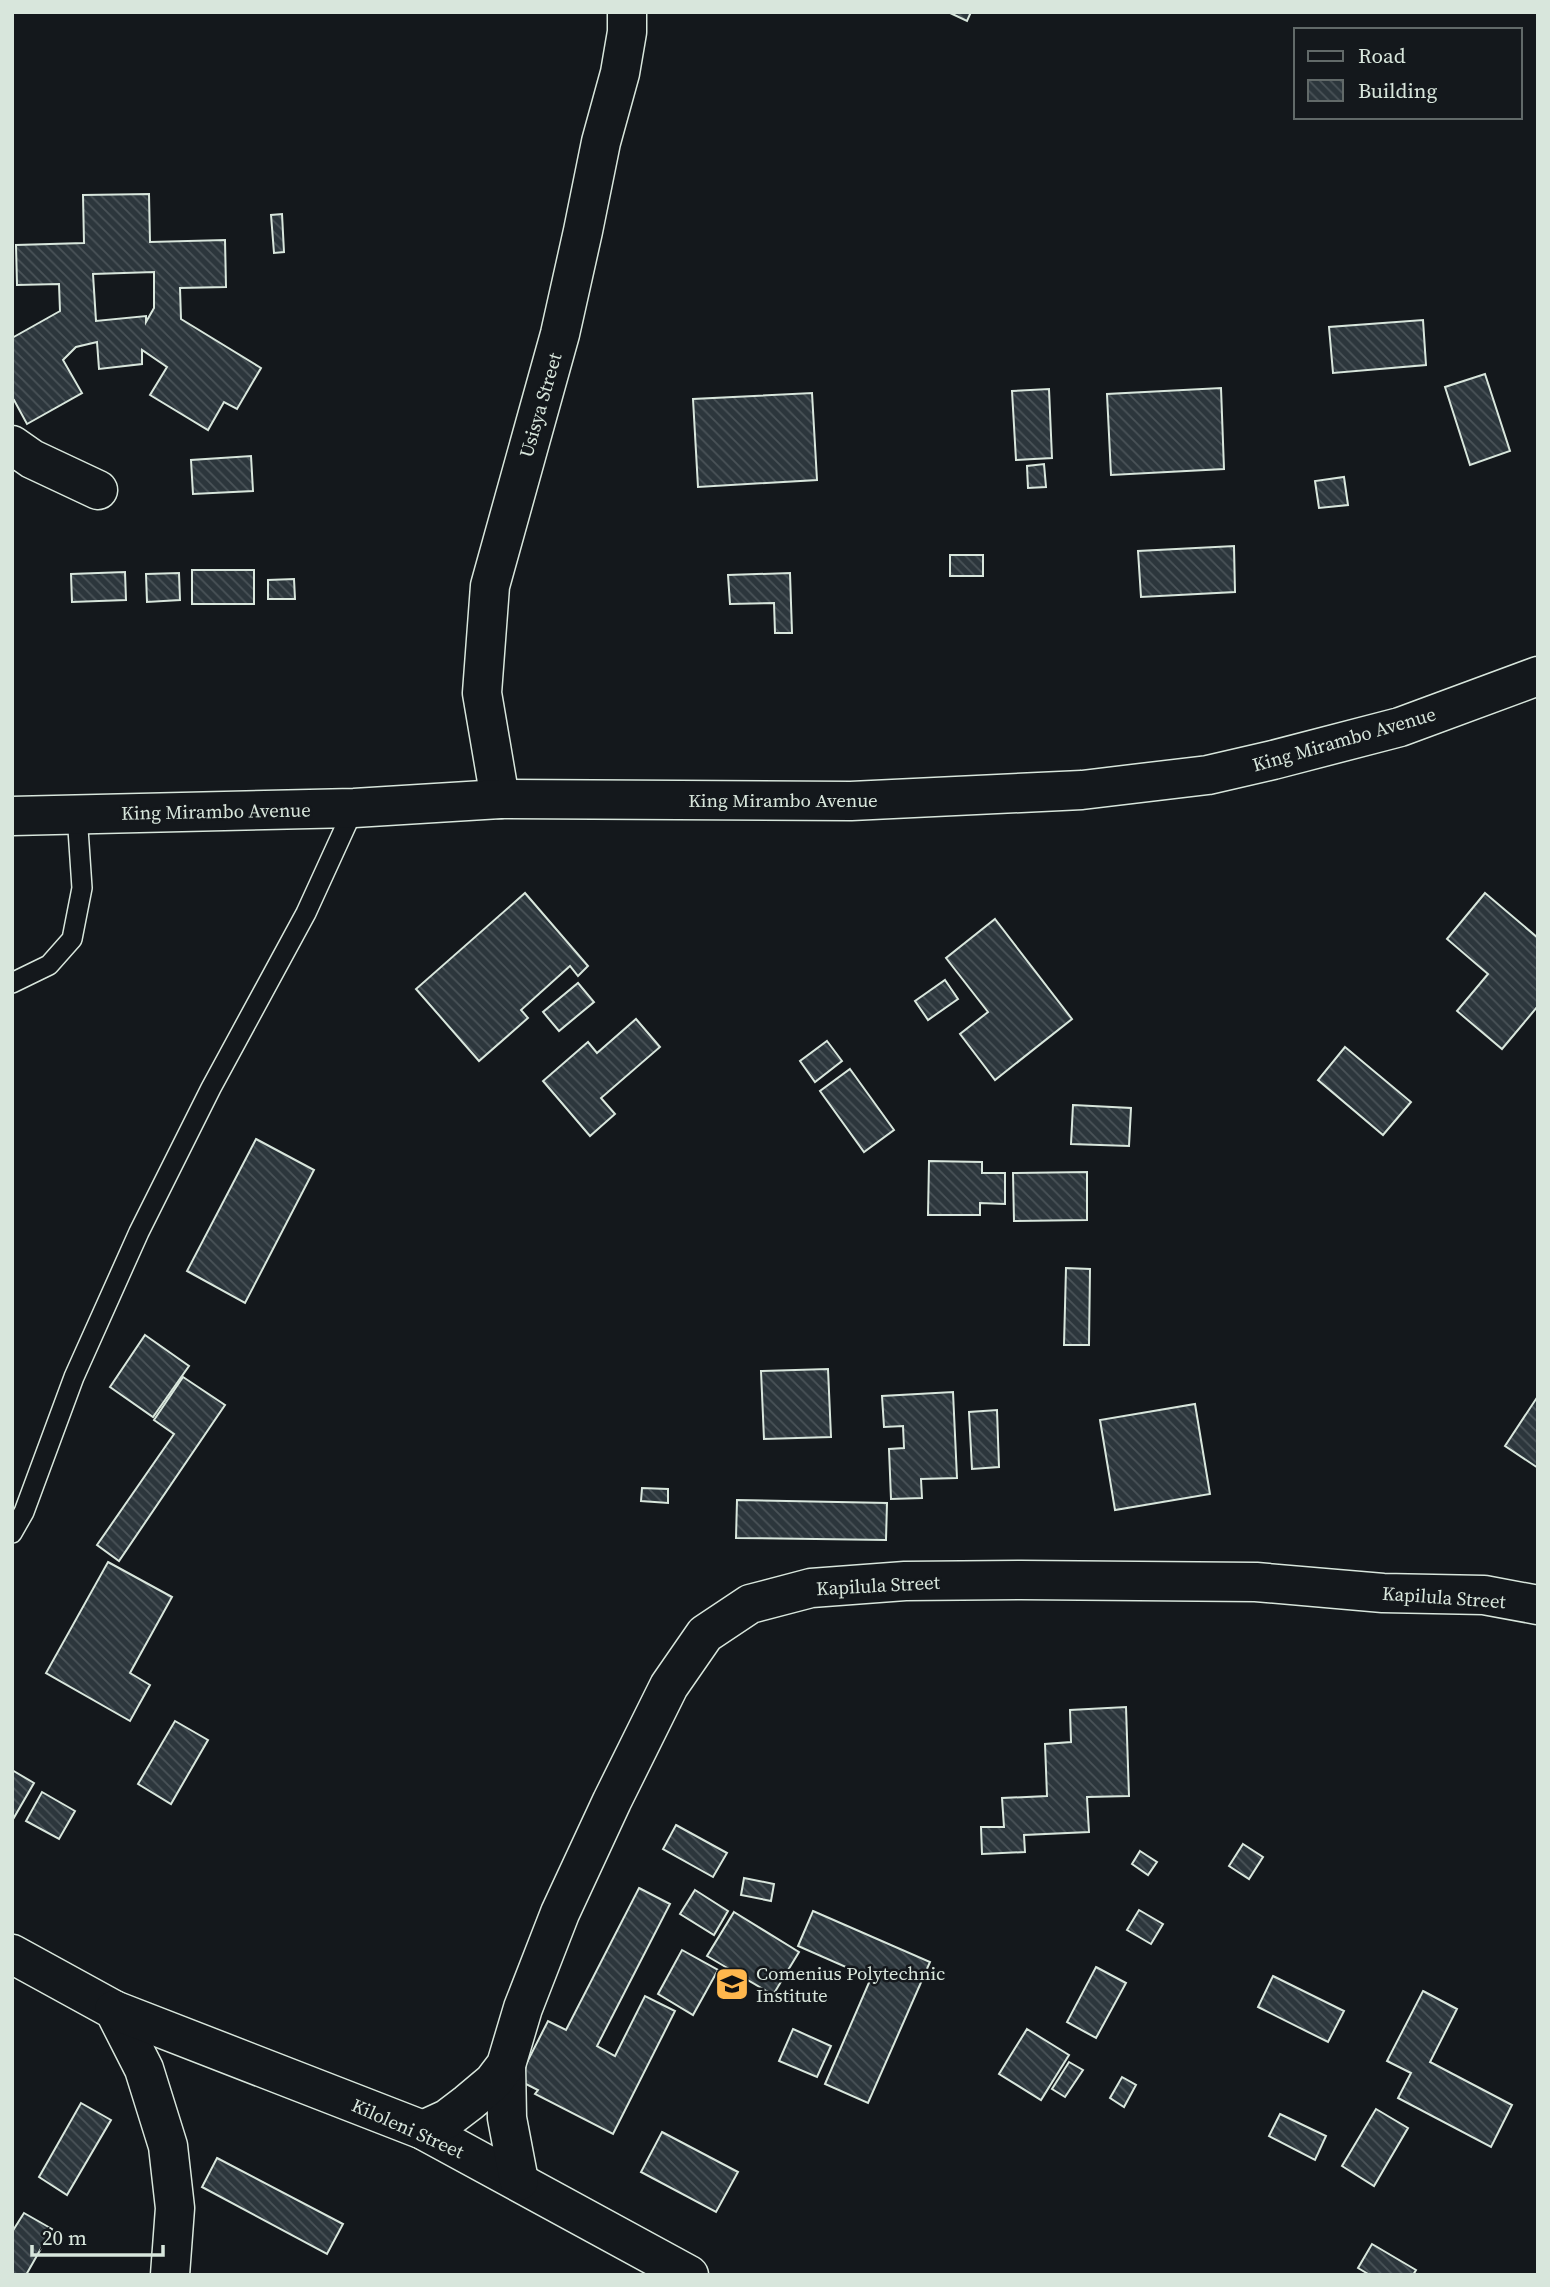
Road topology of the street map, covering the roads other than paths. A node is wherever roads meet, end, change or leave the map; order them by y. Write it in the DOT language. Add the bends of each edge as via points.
graph roads {
  1 [pos="627,12"];
  2 [pos="12,444"];
  3 [pos="98,490"];
  4 [pos="1538,676"];
  5 [pos="500,799"];
  6 [pos="354,808"];
  7 [pos="77,814"];
  8 [pos="12,816"];
  9 [pos="12,983"];
  10 [pos="12,1533"];
  11 [pos="1538,1605"];
  12 [pos="12,1954"];
  13 [pos="114,2010"];
  14 [pos="506,2065"];
  15 [pos="423,2130"];
  16 [pos="519,2181"];
  17 [pos="170,2275"];
  18 [pos="690,2275"];
  1 -- 5 [label="street, Usisya Street" via="620,74 559,334 489,586 482,693"];
  2 -- 3 [label="street" via="32,459"];
  4 -- 5 [label="street, King Mirambo Avenue" via="1400,727 1208,775 1153,783 850,801"];
  5 -- 6 [label="street, King Mirambo Avenue"];
  6 -- 7 [label="street, King Mirambo Avenue"];
  6 -- 10 [label="lane" via="306,913 139,1232 74,1377"];
  7 -- 8 [label="street, King Mirambo Avenue"];
  7 -- 9 [label="lane" via="82,888 72,939 49,965"];
  11 -- 14 [label="street, Kapilula Street" via="1484,1595 1383,1593 1256,1582 1034,1580 905,1581 811,1588 750,1604 705,1634 669,1686 560,1913"];
  12 -- 13 [label="street, Kiloleni Street"];
  13 -- 15 [label="street, Kiloleni Street"];
  13 -- 17 [label="street" via="144,2068 168,2146 175,2208"];
  14 -- 15 [label="street, Kapilula Street" via="494,2082 468,2103"];
  14 -- 16 [label="street, Kapilula Street" via="507,2118"];
  15 -- 16 [label="street, Kiloleni Street"];
  16 -- 18 [label="street, Kiloleni Street"];
}
